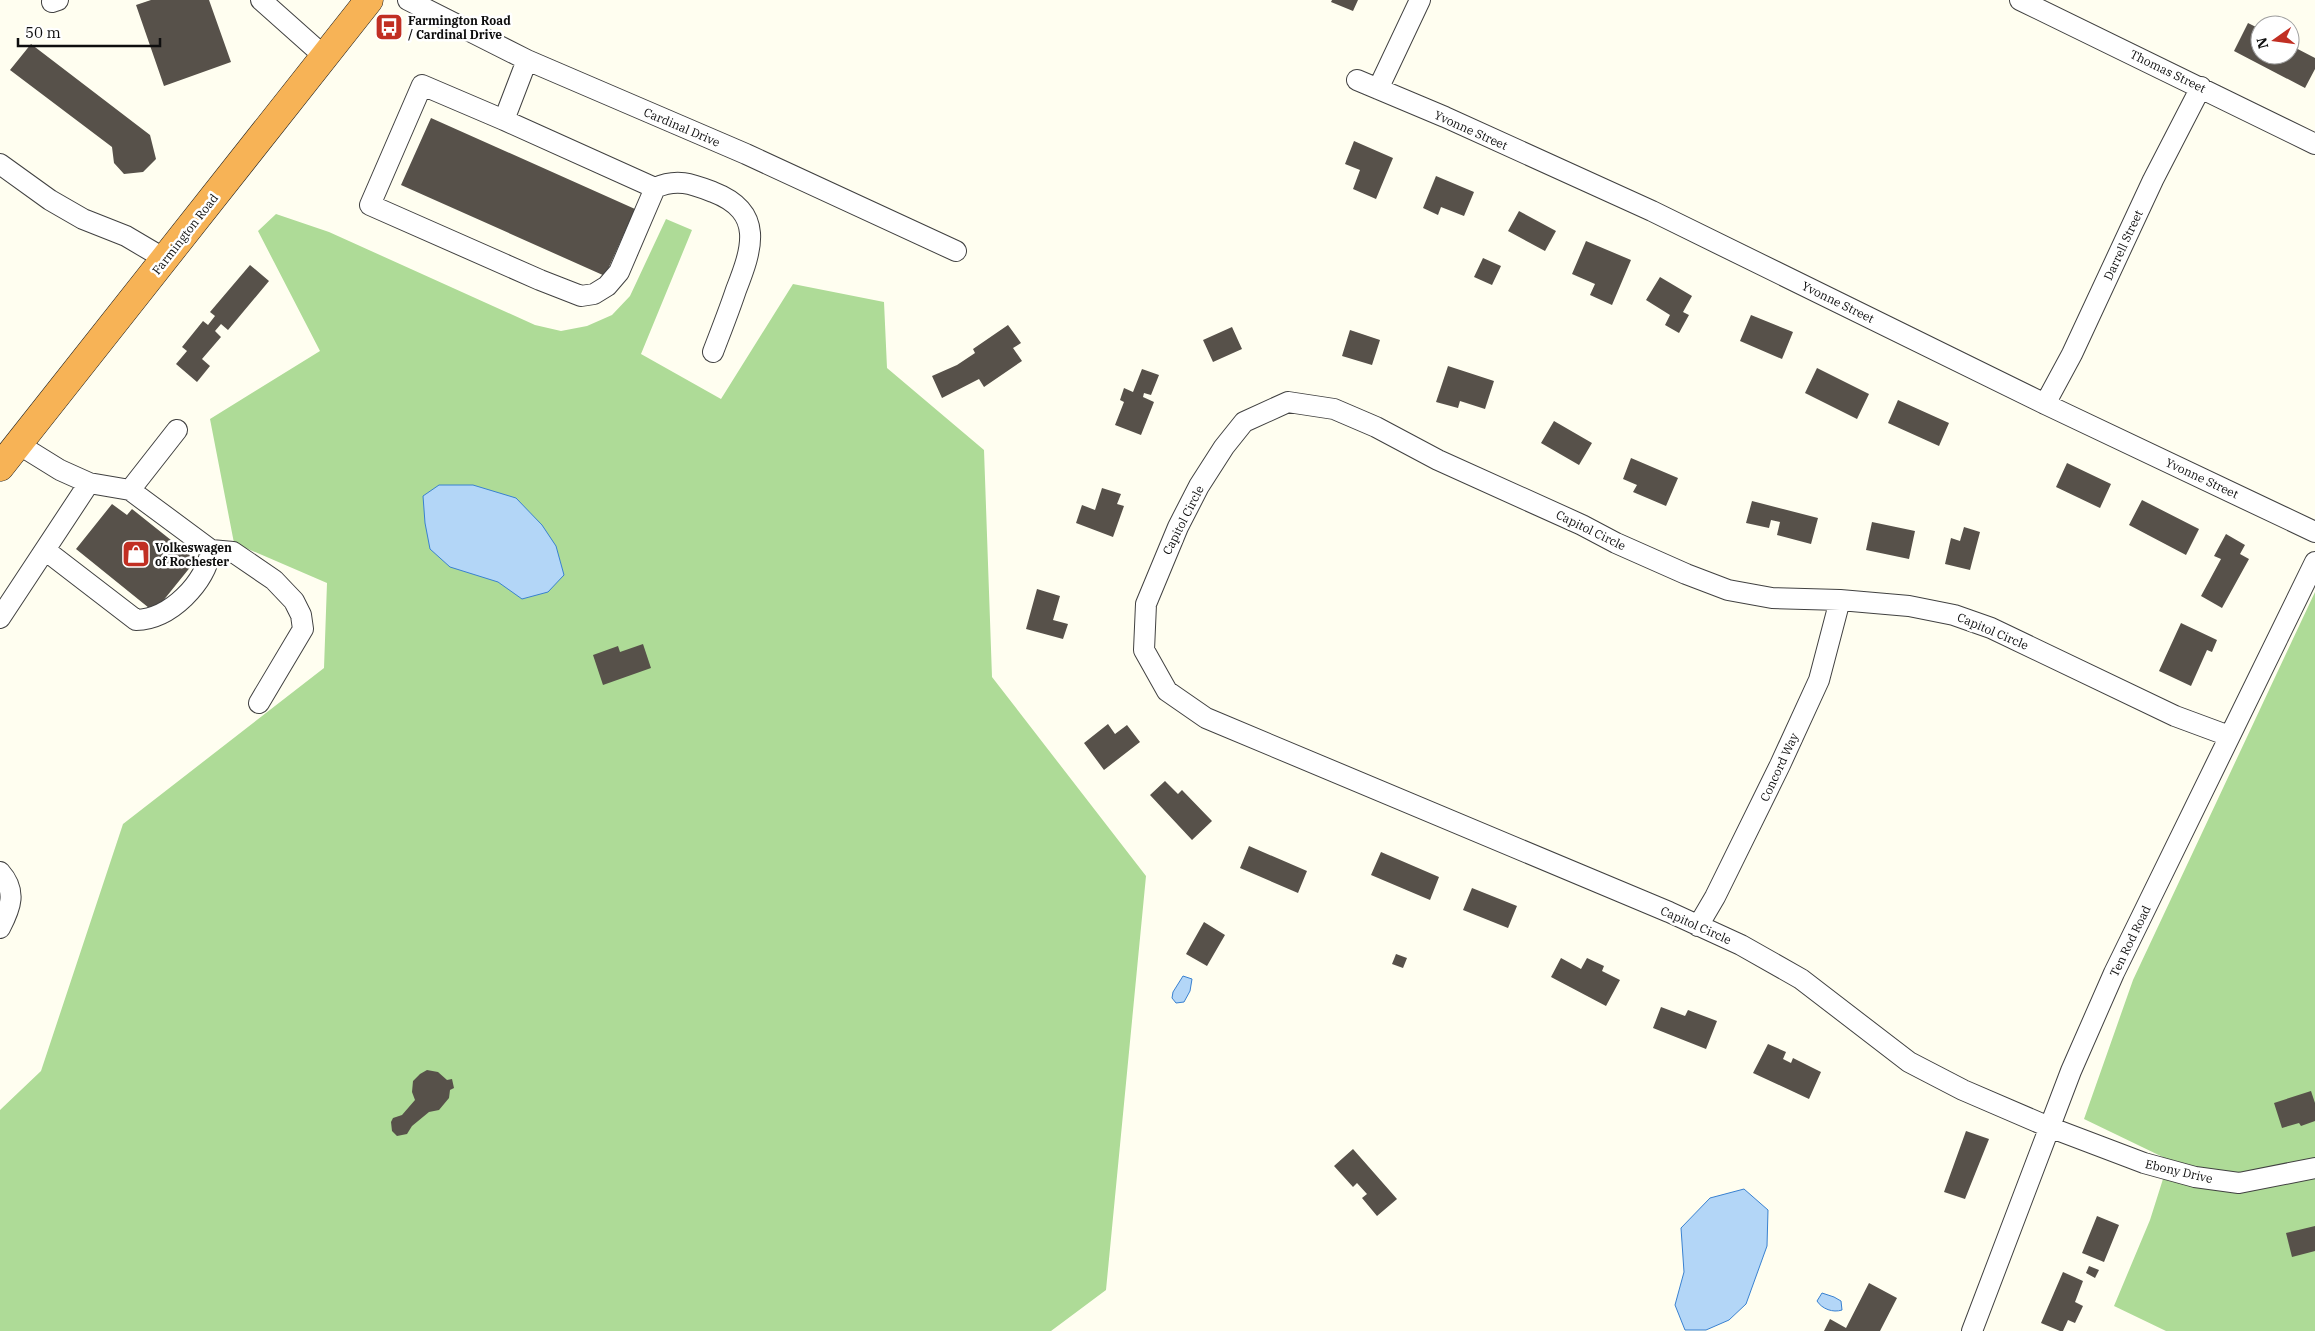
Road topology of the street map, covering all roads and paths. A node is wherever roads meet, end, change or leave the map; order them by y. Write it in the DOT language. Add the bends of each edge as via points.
graph roads {
  1 [pos="261,0"];
  2 [pos="369,0"];
  3 [pos="408,0"];
  4 [pos="1420,0"];
  5 [pos="2020,0"];
  6 [pos="325,57"];
  7 [pos="527,60"];
  8 [pos="1357,80"];
  9 [pos="2201,86"];
  10 [pos="1378,89"];
  11 [pos="504,120"];
  12 [pos="2315,144"];
  13 [pos="0,164"];
  14 [pos="655,188"];
  15 [pos="956,251"];
  16 [pos="165,260"];
  17 [pos="713,352"];
  18 [pos="2045,404"];
  19 [pos="177,430"];
  20 [pos="18,444"];
  21 [pos="0,467"];
  22 [pos="89,483"];
  23 [pos="130,490"];
  24 [pos="2315,532"];
  25 [pos="45,550"];
  26 [pos="211,550"];
  27 [pos="2315,562"];
  28 [pos="1840,600"];
  29 [pos="0,618"];
  30 [pos="259,703"];
  31 [pos="2229,736"];
  32 [pos="0,872"];
  33 [pos="1698,926"];
  34 [pos="0,928"];
  35 [pos="2048,1127"];
  36 [pos="2315,1168"];
  37 [pos="1972,1331"];
  1 -- 6 [label="street"];
  2 -- 6 [label="highway, Farmington Road"];
  3 -- 7 [label="street, Cardinal Drive"];
  4 -- 10 [label="street"];
  5 -- 9 [label="street, Thomas Street"];
  6 -- 16 [label="highway, Farmington Road"];
  7 -- 11 [label="street"];
  7 -- 15 [label="street, Cardinal Drive" via="755,158"];
  8 -- 10 [label="street, Yvonne Street"];
  9 -- 12 [label="street, Thomas Street"];
  9 -- 18 [label="street, Darrell Street"];
  10 -- 18 [label="street, Yvonne Street" via="1660,214"];
  11 -- 14 [label="street"];
  11 -- 14 [label="street" via="422,85 370,205 580,296 594,294 607,286 619,272"];
  13 -- 16 [label="street" via="50,200 83,219 126,236"];
  14 -- 17 [label="street" via="673,182 688,182 704,188 728,198 742,210 749,224 748,259"];
  16 -- 20 [label="highway, Farmington Road"];
  18 -- 24 [label="street, Yvonne Street"];
  19 -- 23 [label="street"];
  20 -- 21 [label="highway, Farmington Road"];
  20 -- 22 [label="street" via="60,470"];
  22 -- 23 [label="street"];
  22 -- 25 [label="street"];
  23 -- 26 [label="street"];
  25 -- 26 [label="street" via="127,615 136,620 150,620 178,602 200,578"];
  25 -- 29 [label="street"];
  26 -- 30 [label="street" via="233,552 274,580 302,615 303,629"];
  27 -- 31 [label="street, Ten Rod Road"];
  28 -- 31 [label="street, Capitol Circle" via="1909,606 1954,615 1991,628 2175,716"];
  28 -- 33 [label="street, Concord Way" via="1819,680 1776,774"];
  28 -- 33 [label="street, Capitol Circle" via="1772,598 1728,590 1616,543 1334,408 1288,402 1244,422 1224,447 1199,486 1159,569 1146,604 1144,650 1167,692 1206,718"];
  31 -- 35 [label="street, Ten Rod Road" via="2114,973"];
  32 -- 34 [label="street" via="11,889 12,900"];
  33 -- 35 [label="street, Capitol Circle" via="1741,945 1801,979 1909,1062"];
  35 -- 36 [label="street, Ebony Drive" via="2144,1163 2195,1177 2239,1183"];
  35 -- 37 [label="street, Ten Rod Road"];
}
